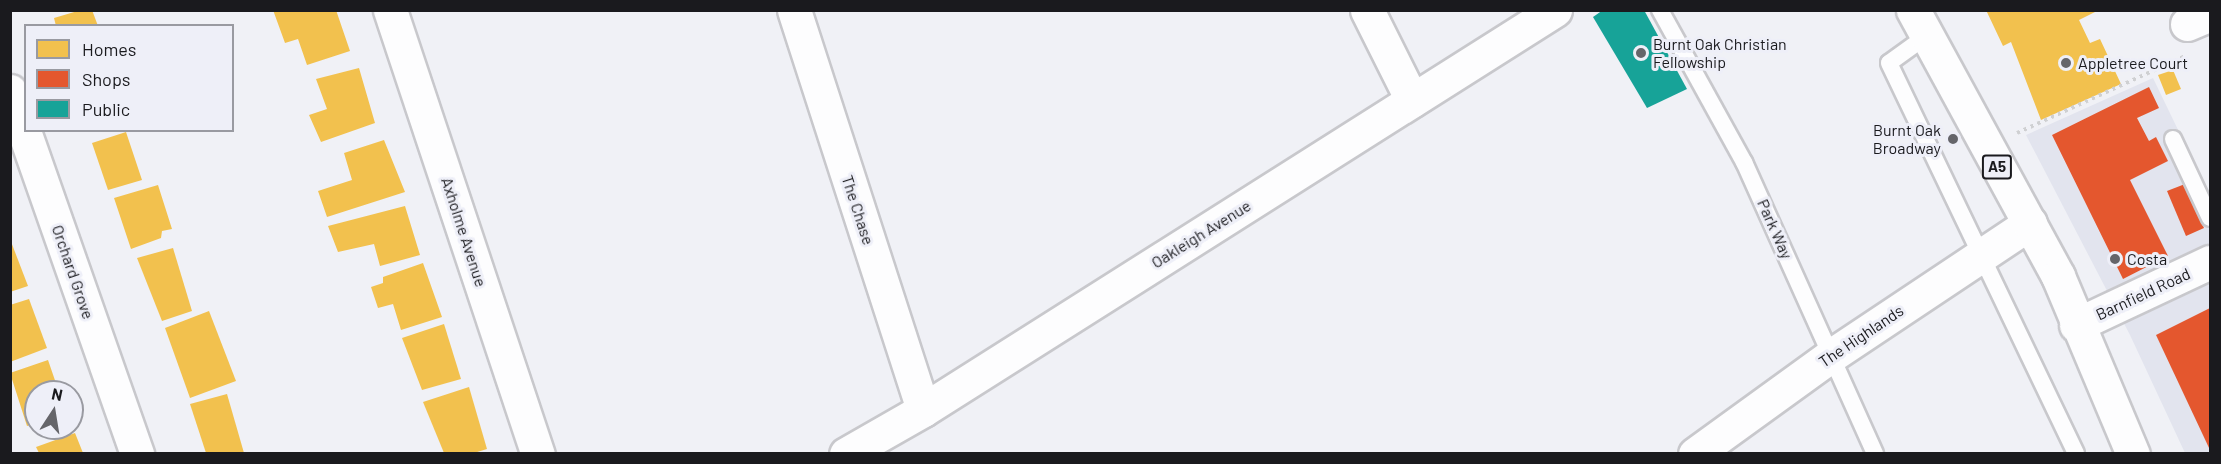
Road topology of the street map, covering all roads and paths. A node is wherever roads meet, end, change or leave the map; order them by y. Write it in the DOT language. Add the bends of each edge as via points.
graph roads {
  1 [pos="390,10"];
  2 [pos="794,10"];
  3 [pos="1367,10"];
  4 [pos="1555,10"];
  5 [pos="1660,10"];
  6 [pos="2199,19"];
  7 [pos="1919,24"];
  8 [pos="10,91"];
  9 [pos="1412,100"];
  10 [pos="24,131"];
  11 [pos="24,132"];
  12 [pos="2174,139"];
  13 [pos="1985,147"];
  14 [pos="2211,218"];
  15 [pos="2030,223"];
  16 [pos="1982,254"];
  17 [pos="2211,262"];
  18 [pos="2076,326"];
  19 [pos="1832,355"];
  20 [pos="923,410"];
  21 [pos="137,453"];
  22 [pos="538,453"];
  23 [pos="846,453"];
  24 [pos="1695,453"];
  25 [pos="1875,453"];
  26 [pos="2076,453"];
  27 [pos="2133,453"];
  1 -- 22 [label="street, Axholme Avenue"];
  2 -- 20 [label="street, The Chase"];
  3 -- 9 [label="street"];
  4 -- 9 [label="street, Oakleigh Avenue"];
  5 -- 19 [label="lane, Park Way" via="1744,162"];
  6 -- 13 [label="path" via="2198,50"];
  7 -- 13 [label="street, A5"];
  7 -- 16 [label="lane" via="1889,63"];
  8 -- 10 [label="street, Orchard Grove"];
  9 -- 20 [label="street, Oakleigh Avenue"];
  11 -- 21 [label="street, Orchard Grove"];
  12 -- 14 [label="lane"];
  13 -- 15 [label="street, A5"];
  15 -- 16 [label="street, The Highlands"];
  15 -- 18 [label="street, A5" via="2058,276"];
  16 -- 19 [label="street, The Highlands"];
  16 -- 26 [label="lane"];
  17 -- 18 [label="street, Barnfield Road"];
  18 -- 27 [label="street, A5"];
  19 -- 24 [label="street, The Highlands"];
  19 -- 25 [label="lane, Park Way"];
  20 -- 23 [label="street, Oakleigh Avenue"];
}
